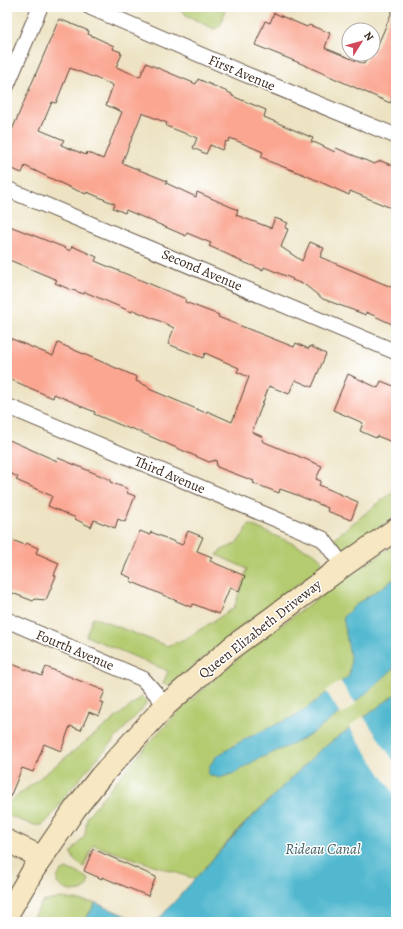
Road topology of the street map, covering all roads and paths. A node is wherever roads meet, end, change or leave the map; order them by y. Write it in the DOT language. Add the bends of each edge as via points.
graph roads {
  1 [pos="40,7"];
  2 [pos="90,7"];
  3 [pos="7,85"];
  4 [pos="396,136"];
  5 [pos="7,189"];
  6 [pos="396,352"];
  7 [pos="7,406"];
  8 [pos="396,529"];
  9 [pos="343,566"];
  10 [pos="7,620"];
  11 [pos="166,705"];
  12 [pos="7,841"];
  13 [pos="41,857"];
  14 [pos="7,915"];
  1 -- 3 [label="street"];
  2 -- 4 [label="street, First Avenue"];
  5 -- 6 [label="street, Second Avenue"];
  7 -- 9 [label="street, Third Avenue" via="323,539"];
  8 -- 9 [label="main road, Queen Elizabeth Driveway"];
  9 -- 11 [label="main road, Queen Elizabeth Driveway" via="231,648"];
  10 -- 11 [label="street, Fourth Avenue" via="143,679"];
  11 -- 13 [label="main road, Queen Elizabeth Driveway" via="101,776"];
  12 -- 13 [label="main road"];
  13 -- 14 [label="main road, Queen Elizabeth Driveway"];
}
